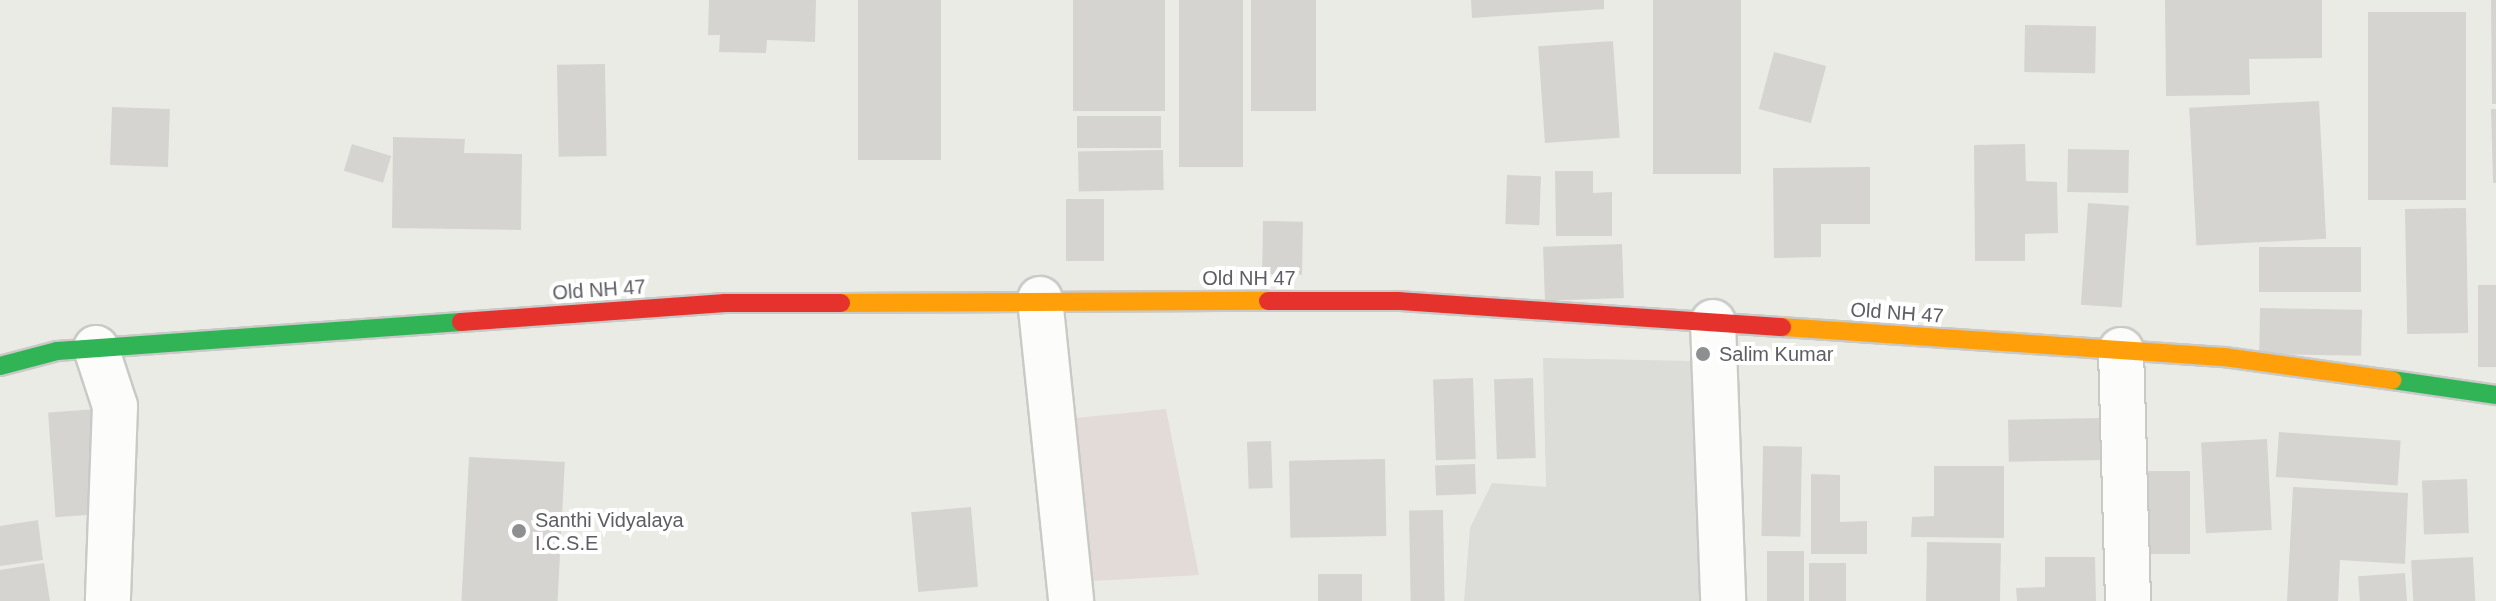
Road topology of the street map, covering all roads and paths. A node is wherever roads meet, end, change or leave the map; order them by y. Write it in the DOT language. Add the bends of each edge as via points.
graph roads {
  1 [pos="1040,299"];
  2 [pos="1713,322"];
  3 [pos="96,348"];
  4 [pos="2121,350"];
  5 [pos="0,366"];
  6 [pos="2496,395"];
  7 [pos="108,601"];
  8 [pos="1071,601"];
  9 [pos="1723,601"];
  10 [pos="2128,601"];
  1 -- 2 [label="main road, Old NH 47" via="1399,301"];
  1 -- 3 [label="main road, Old NH 47" via="725,303"];
  1 -- 8 [label="street"];
  2 -- 4 [label="main road, Old NH 47"];
  2 -- 9 [label="street"];
  3 -- 5 [label="main road, Old NH 47" via="57,351"];
  3 -- 7 [label="street" via="115,406"];
  4 -- 6 [label="main road, Old NH 47" via="2224,357"];
  4 -- 10 [label="street"];
}
